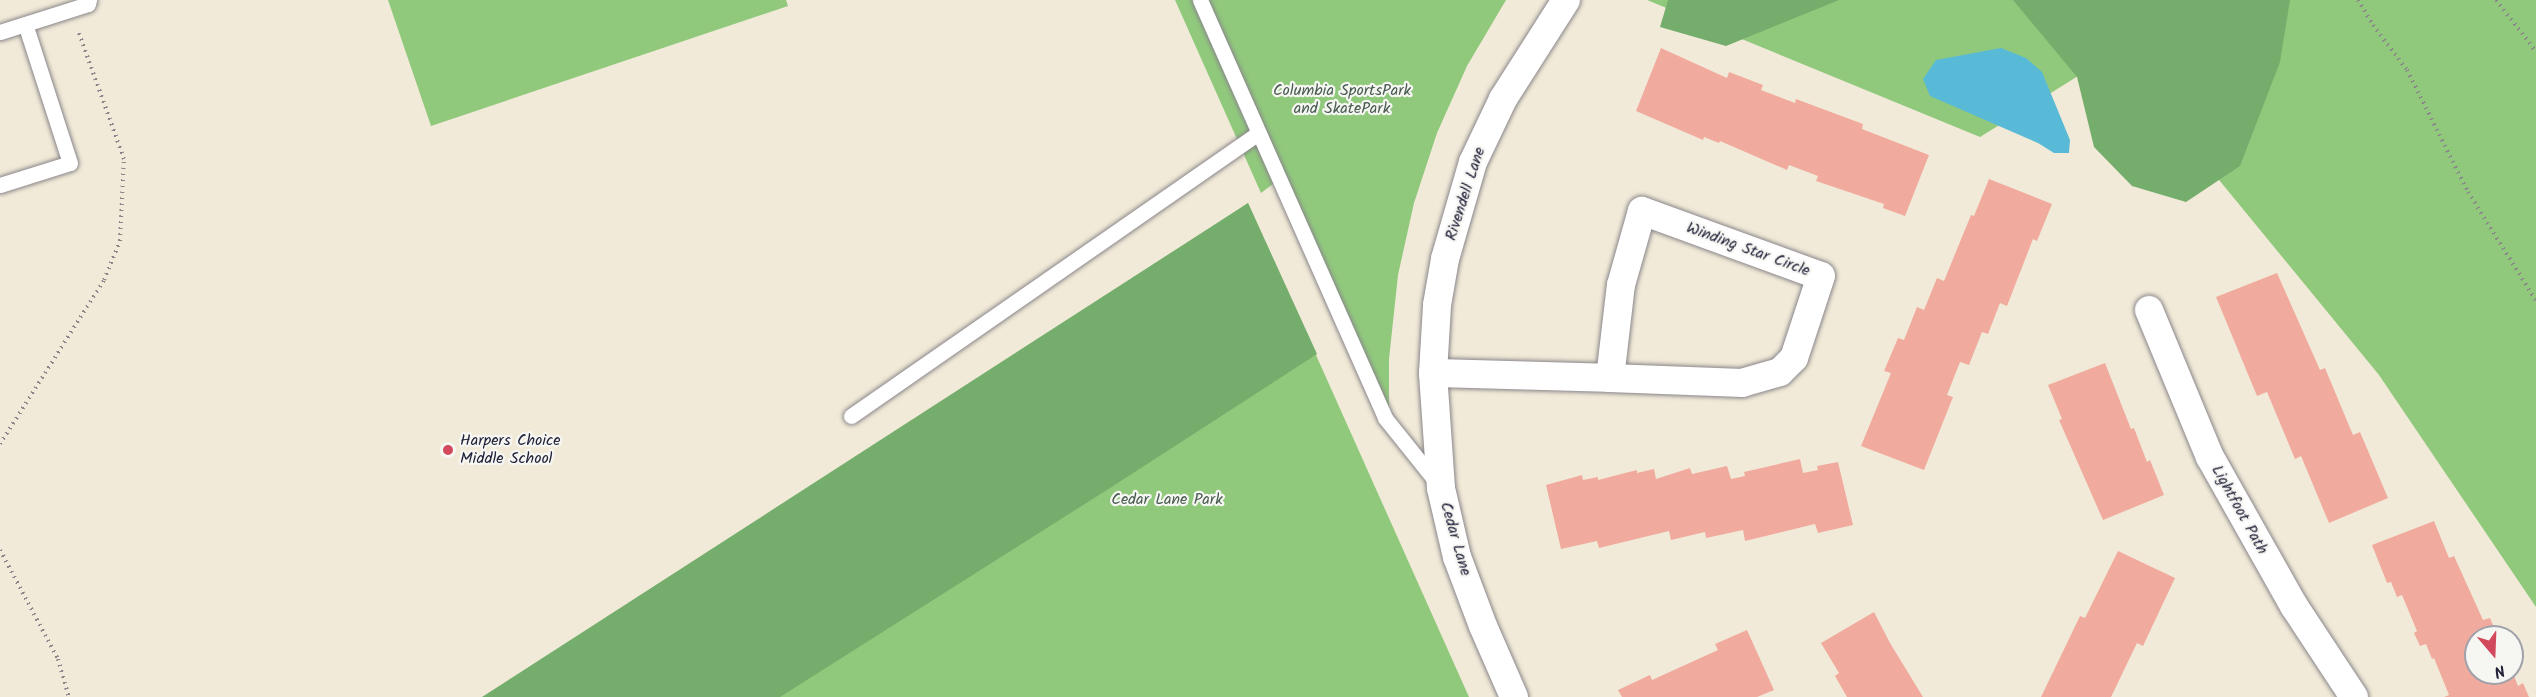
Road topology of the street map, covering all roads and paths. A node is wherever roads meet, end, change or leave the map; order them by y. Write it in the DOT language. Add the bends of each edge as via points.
graph roads {
  1 [pos="89,0"];
  2 [pos="1200,0"];
  3 [pos="1566,0"];
  4 [pos="2358,0"];
  5 [pos="2496,0"];
  6 [pos="70,10"];
  7 [pos="25,24"];
  8 [pos="0,32"];
  9 [pos="2536,51"];
  10 [pos="1257,134"];
  11 [pos="0,185"];
  12 [pos="2536,301"];
  13 [pos="2149,310"];
  14 [pos="1433,373"];
  15 [pos="1610,378"];
  16 [pos="850,416"];
  17 [pos="0,444"];
  18 [pos="1441,488"];
  19 [pos="0,550"];
  20 [pos="69,697"];
  21 [pos="1514,697"];
  22 [pos="2354,697"];
  1 -- 6 [label="lane" via="88,4"];
  2 -- 10 [label="lane"];
  3 -- 14 [label="street, Rivendell Lane" via="1509,89 1473,162 1445,259 1437,304"];
  4 -- 12 [label="path" via="2407,69 2468,192"];
  5 -- 9 [label="path"];
  6 -- 7 [label="lane"];
  6 -- 17 [label="path" via="124,159 120,241 104,280"];
  7 -- 8 [label="lane"];
  7 -- 11 [label="lane" via="70,163"];
  10 -- 16 [label="lane"];
  10 -- 18 [label="lane" via="1385,418"];
  13 -- 22 [label="street, Lightfoot Path" via="2210,457 2294,606"];
  14 -- 15 [label="street, Winding Star Circle"];
  14 -- 18 [label="street, Cedar Lane"];
  15 -- 15 [label="street, Winding Star Circle" via="1742,383 1780,372 1794,357 1821,276 1642,211 1621,285"];
  18 -- 21 [label="street, Cedar Lane" via="1457,557"];
  19 -- 20 [label="path" via="58,659"];
}
